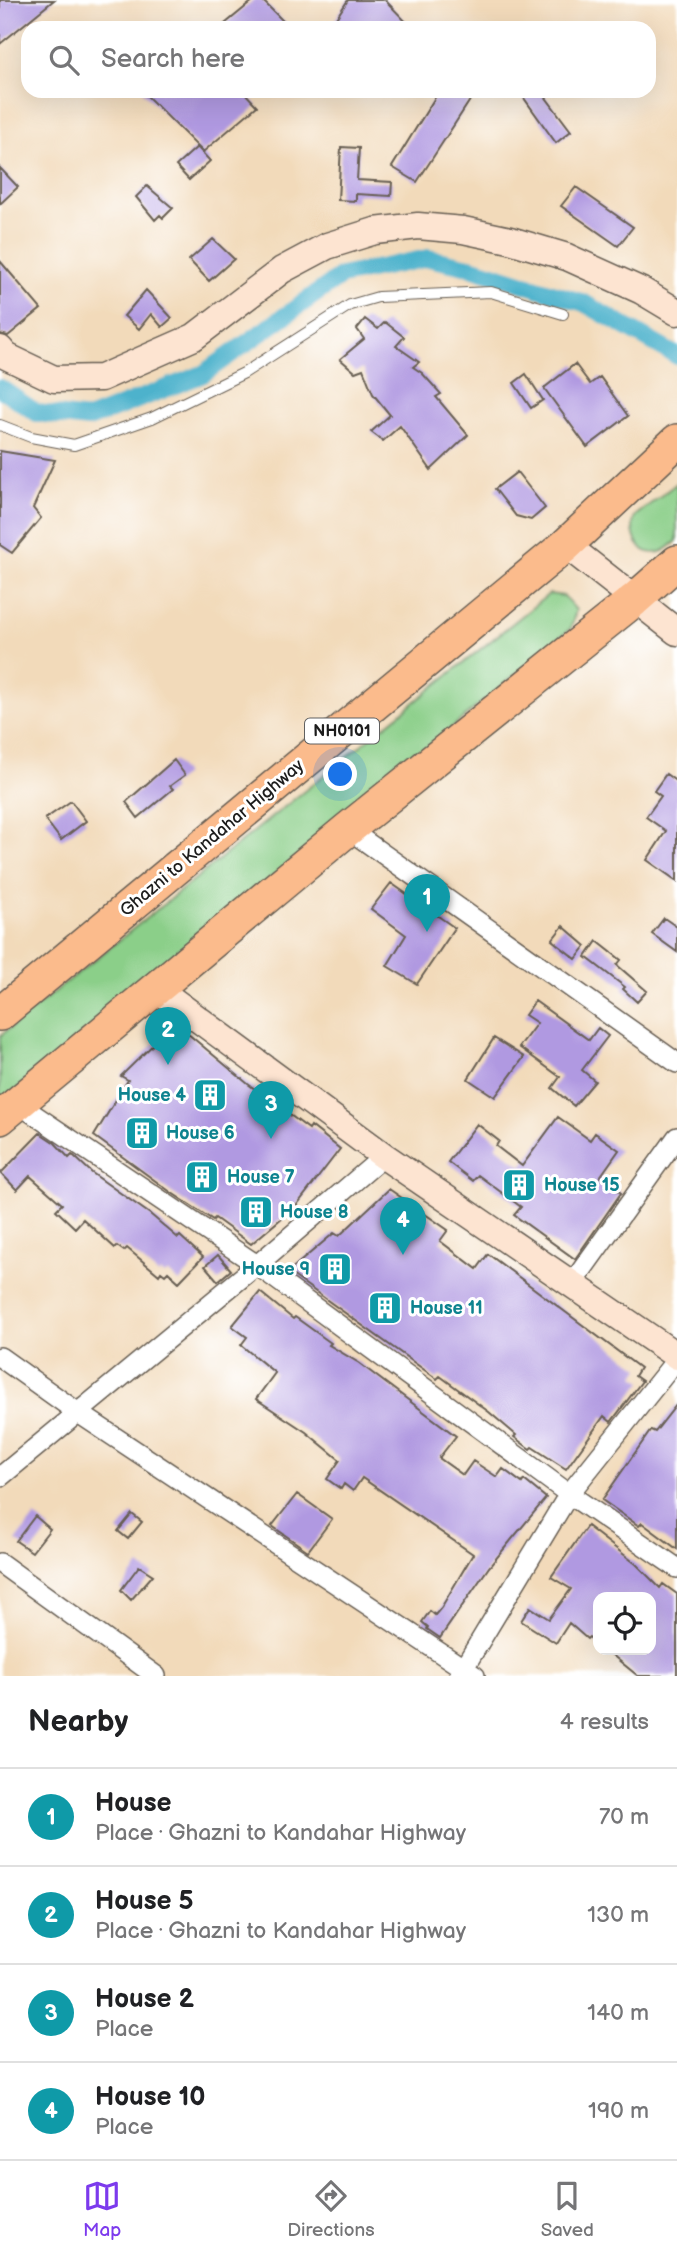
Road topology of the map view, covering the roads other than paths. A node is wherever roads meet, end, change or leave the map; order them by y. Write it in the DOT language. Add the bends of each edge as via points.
graph roads {
  1 [pos="677,312"];
  2 [pos="563,314"];
  3 [pos="2,356"];
  4 [pos="0,425"];
  5 [pos="677,441"];
  6 [pos="566,545"];
  7 [pos="677,562"];
  8 [pos="634,600"];
  9 [pos="677,632"];
  10 [pos="348,829"];
  11 [pos="156,988"];
  12 [pos="0,1014"];
  13 [pos="677,1063"];
  14 [pos="9,1110"];
  15 [pos="677,1137"];
  16 [pos="384,1156"];
  17 [pos="257,1265"];
  18 [pos="571,1286"];
  19 [pos="0,1357"];
  20 [pos="677,1358"];
  21 [pos="77,1412"];
  22 [pos="0,1477"];
  23 [pos="569,1494"];
  24 [pos="0,1563"];
  25 [pos="677,1568"];
  26 [pos="466,1673"];
  27 [pos="156,1676"];
  1 -- 3 [label="main road" via="567,257 463,230 418,226 375,230 327,246 282,270 194,337 102,378 54,379"];
  2 -- 4 [label="lane" via="491,292 378,297 350,305 244,373 152,418 74,445 30,437"];
  5 -- 6 [label="highway, Ghazni to Kandahar Highway / NH0101"];
  6 -- 8 [label="main road"];
  6 -- 12 [label="highway, Ghazni to Kandahar Highway / NH0101"];
  7 -- 8 [label="highway"];
  8 -- 9 [label="main road"];
  8 -- 10 [label="highway"];
  10 -- 11 [label="highway"];
  10 -- 13 [label="street"];
  11 -- 14 [label="highway"];
  11 -- 16 [label="main road"];
  14 -- 17 [label="street"];
  15 -- 18 [label="street"];
  16 -- 17 [label="street"];
  16 -- 18 [label="main road"];
  17 -- 21 [label="street"];
  17 -- 23 [label="street"];
  18 -- 20 [label="main road"];
  19 -- 21 [label="street"];
  20 -- 23 [label="street"];
  21 -- 22 [label="street"];
  21 -- 26 [label="street"];
  23 -- 25 [label="street"];
  23 -- 26 [label="street"];
  24 -- 27 [label="street"];
}
